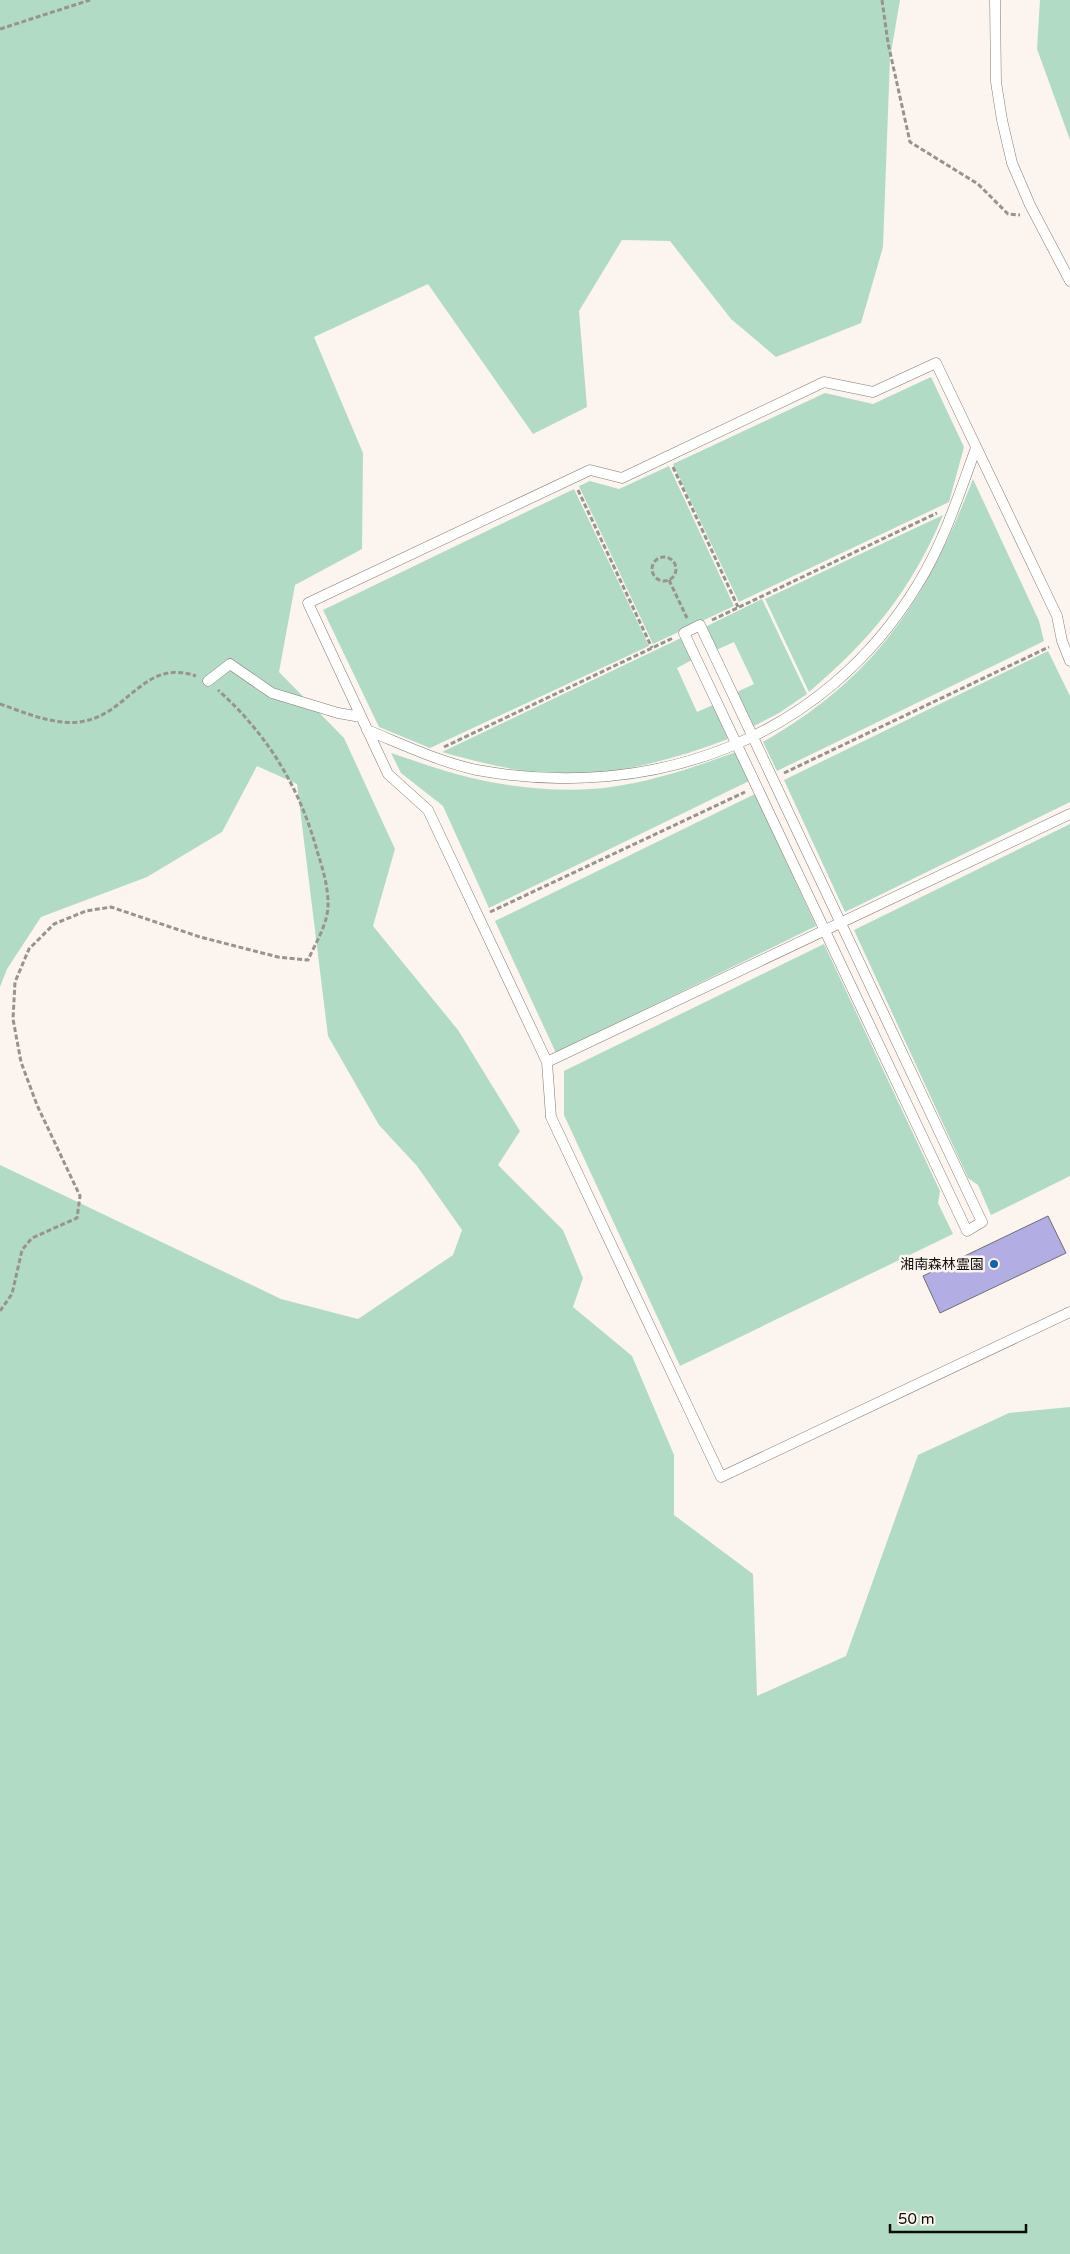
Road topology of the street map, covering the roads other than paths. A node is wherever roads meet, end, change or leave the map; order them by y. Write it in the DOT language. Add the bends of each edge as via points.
graph roads {
  1 [pos="995,0"];
  2 [pos="1070,281"];
  3 [pos="976,448"];
  4 [pos="1070,661"];
  5 [pos="208,681"];
  6 [pos="361,717"];
  7 [pos="367,730"];
  8 [pos="753,736"];
  9 [pos="737,744"];
  10 [pos="1070,814"];
  11 [pos="841,923"];
  12 [pos="825,930"];
  13 [pos="547,1062"];
  14 [pos="1070,1312"];
  1 -- 2 [label="lane" via="996,82 1012,163"];
  3 -- 4 [label="lane" via="1057,616"];
  3 -- 6 [label="lane" via="936,363 873,392 824,382 622,478 590,470 308,603"];
  3 -- 8 [label="lane" via="941,542 918,584 890,624 826,690 788,717"];
  5 -- 6 [label="lane" via="230,664 272,693"];
  6 -- 7 [label="lane"];
  7 -- 9 [label="lane" via="427,755 475,769 568,779 656,771 700,759"];
  7 -- 13 [label="lane" via="388,774 428,810"];
  8 -- 9 [label="lane"];
  8 -- 9 [label="lane" via="692,629"];
  8 -- 11 [label="lane"];
  9 -- 12 [label="lane"];
  10 -- 11 [label="lane"];
  11 -- 12 [label="lane"];
  11 -- 12 [label="lane" via="982,1222 967,1230"];
  12 -- 13 [label="lane"];
  13 -- 14 [label="lane" via="551,1117 721,1477"];
}
